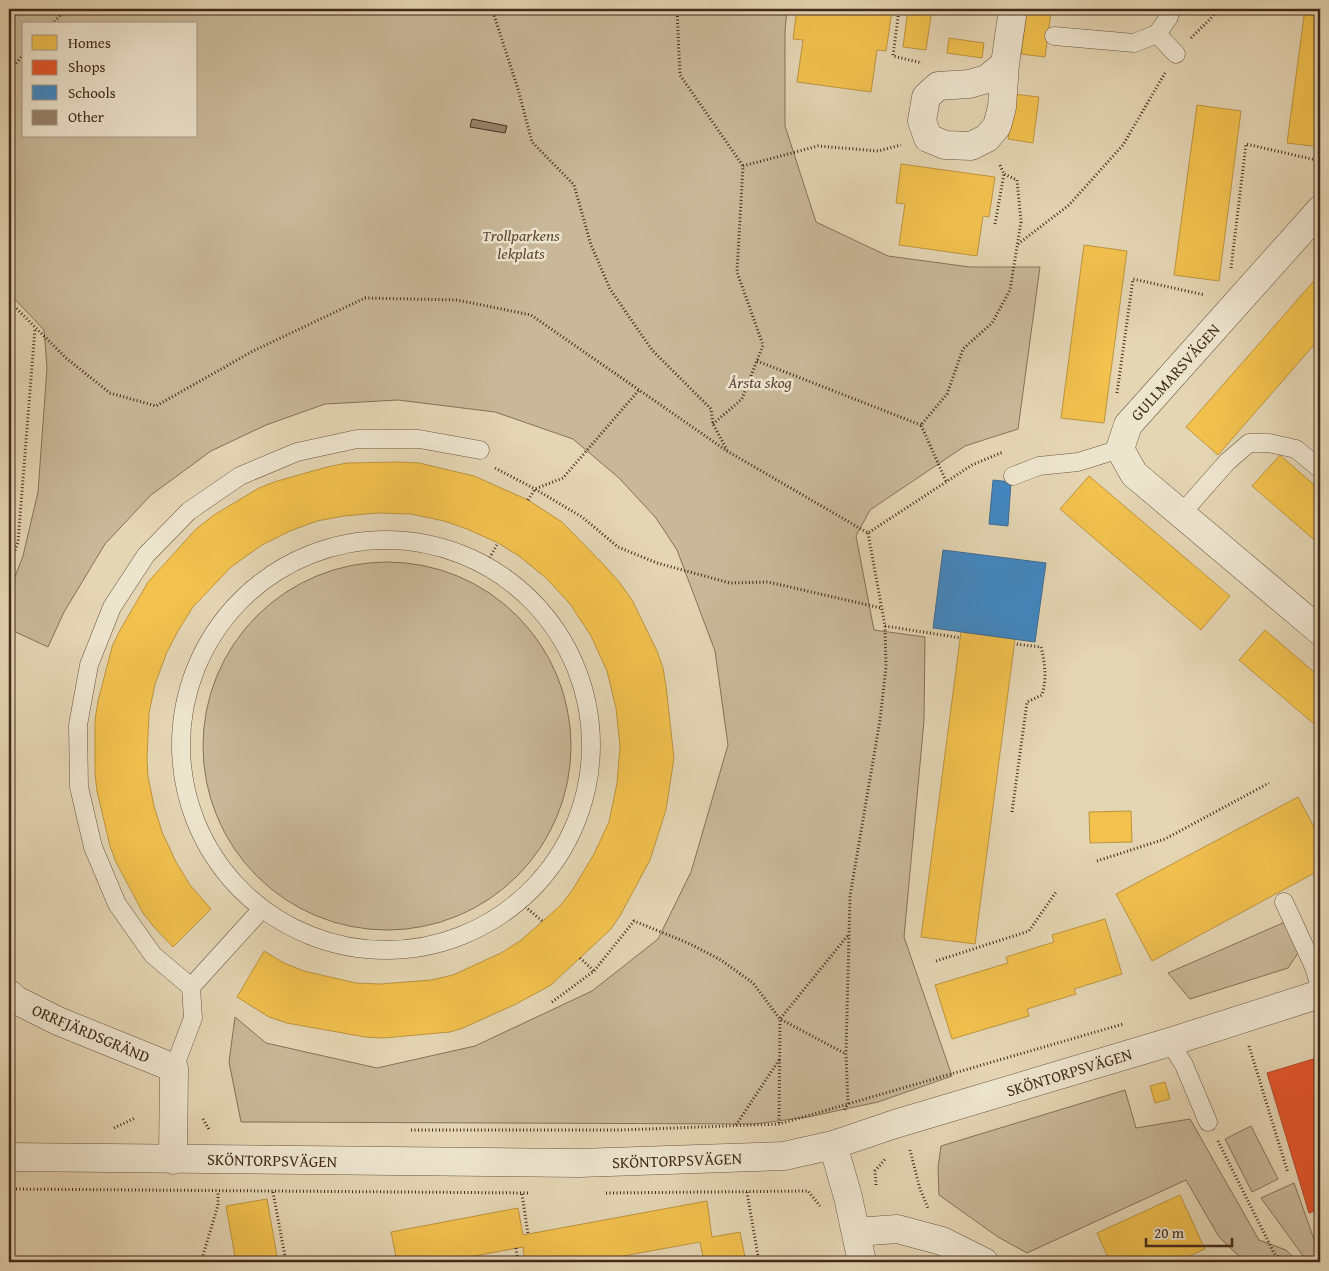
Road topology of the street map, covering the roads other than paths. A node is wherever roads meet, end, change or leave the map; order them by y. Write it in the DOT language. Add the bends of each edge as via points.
graph roads {
  1 [pos="1013,9"];
  2 [pos="1170,9"];
  3 [pos="1158,34"];
  4 [pos="1054,36"];
  5 [pos="1176,54"];
  6 [pos="1005,64"];
  7 [pos="1320,210"];
  8 [pos="1124,437"];
  9 [pos="480,450"];
  10 [pos="1320,468"];
  11 [pos="1013,476"];
  12 [pos="1182,513"];
  13 [pos="1320,631"];
  14 [pos="1284,902"];
  15 [pos="260,911"];
  16 [pos="191,987"];
  17 [pos="1320,987"];
  18 [pos="9,994"];
  19 [pos="1320,994"];
  20 [pos="1170,1042"];
  21 [pos="174,1068"];
  22 [pos="1208,1122"];
  23 [pos="832,1145"];
  24 [pos="9,1157"];
  25 [pos="173,1160"];
  26 [pos="856,1232"];
  27 [pos="862,1262"];
  28 [pos="984,1262"];
  1 -- 6 [label="street"];
  2 -- 3 [label="lane" via="1169,17"];
  3 -- 4 [label="lane" via="1134,43"];
  3 -- 5 [label="lane"];
  6 -- 6 [label="street" via="987,79 938,86 926,97 922,121 928,138 945,145 971,146 988,138 997,126 1002,107"];
  7 -- 8 [label="street, GULLMARSVÄGEN"];
  8 -- 11 [label="lane" via="1078,462 1039,466"];
  8 -- 12 [label="street" via="1134,474"];
  9 -- 16 [label="lane" via="419,439 357,439 297,452 240,476 189,511 146,555 112,607 89,665 78,726 79,787 93,847 117,904 153,954"];
  10 -- 12 [label="lane" via="1296,449 1269,443 1249,444 1227,462"];
  12 -- 13 [label="street"];
  14 -- 17 [label="lane"];
  15 -- 15 [label="lane" via="321,940 379,951 438,944 482,927 520,902 544,878 579,820 593,754 585,687 556,626 509,578 486,564 441,548 392,538 333,545 280,568 234,605 201,653 183,709 181,767 196,824 225,874"];
  15 -- 16 [label="lane"];
  16 -- 21 [label="lane" via="193,1018"];
  18 -- 21 [label="street, ORRFJÄRDSGRÄND" via="58,1021"];
  19 -- 20 [label="street, SKÖNTORPSVÄGEN"];
  20 -- 22 [label="lane" via="1184,1065"];
  20 -- 23 [label="street, SKÖNTORPSVÄGEN"];
  21 -- 25 [label="street"];
  23 -- 25 [label="street, SKÖNTORPSVÄGEN" via="784,1156 580,1164"];
  23 -- 26 [label="street"];
  24 -- 25 [label="street, SKÖNTORPSVÄGEN"];
  26 -- 27 [label="street"];
  26 -- 28 [label="street" via="897,1229 942,1241"];
}
